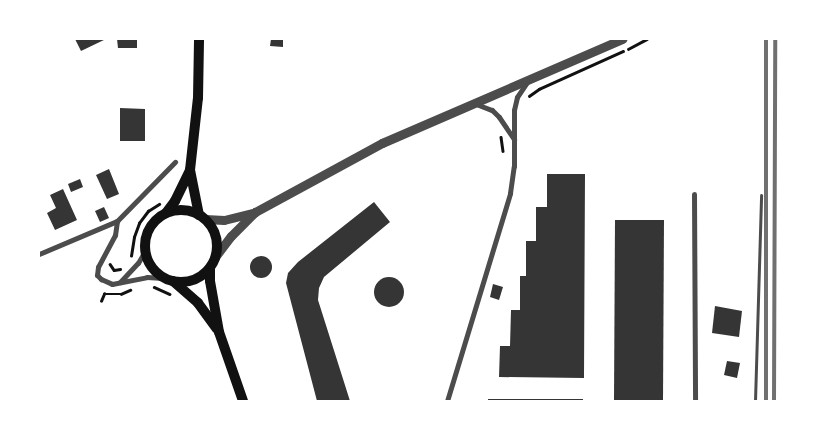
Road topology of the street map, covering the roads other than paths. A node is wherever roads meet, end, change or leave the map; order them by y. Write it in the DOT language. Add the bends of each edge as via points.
graph roads {
  1 [pos="199,39"];
  2 [pos="622,39"];
  3 [pos="529,80"];
  4 [pos="472,104"];
  5 [pos="514,140"];
  6 [pos="175,162"];
  7 [pos="190,170"];
  8 [pos="694,194"];
  9 [pos="761,196"];
  10 [pos="255,212"];
  11 [pos="165,214"];
  12 [pos="202,217"];
  13 [pos="117,221"];
  14 [pos="145,251"];
  15 [pos="39,254"];
  16 [pos="215,257"];
  17 [pos="210,268"];
  18 [pos="168,279"];
  19 [pos="120,282"];
  20 [pos="219,332"];
  21 [pos="243,401"];
  22 [pos="447,401"];
  23 [pos="695,401"];
  24 [pos="755,401"];
  1 -- 7 [label="main road" via="198,98"];
  2 -- 3 [label="street"];
  3 -- 4 [label="street"];
  3 -- 5 [label="street" via="517,97"];
  4 -- 5 [label="street" via="492,110"];
  4 -- 10 [label="street" via="382,143"];
  5 -- 22 [label="street" via="510,193"];
  6 -- 13 [label="street"];
  7 -- 11 [label="main road"];
  7 -- 12 [label="main road"];
  8 -- 23 [label="street"];
  9 -- 24 [label="lane"];
  10 -- 12 [label="street" via="224,220"];
  10 -- 16 [label="street"];
  11 -- 12 [label="main road" via="182,210"];
  11 -- 14 [label="main road" via="150,226"];
  12 -- 16 [label="main road" via="215,234"];
  13 -- 15 [label="street"];
  13 -- 19 [label="street" via="115,235 98,267 98,275 106,283"];
  14 -- 18 [label="main road" via="149,264"];
  14 -- 19 [label="street"];
  16 -- 17 [label="main road"];
  17 -- 18 [label="main road" via="193,280"];
  17 -- 20 [label="main road"];
  18 -- 19 [label="street" via="147,277"];
  18 -- 20 [label="main road" via="198,303"];
  20 -- 21 [label="main road"];
}
